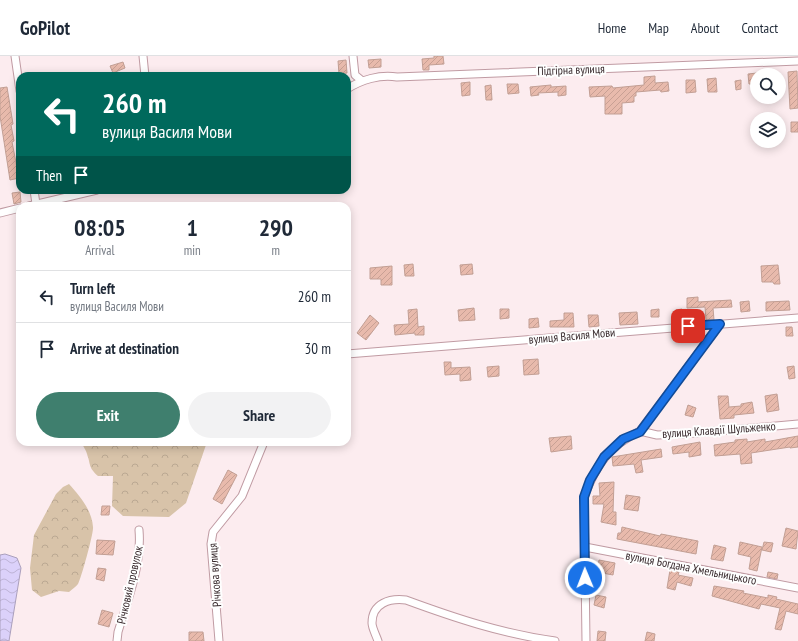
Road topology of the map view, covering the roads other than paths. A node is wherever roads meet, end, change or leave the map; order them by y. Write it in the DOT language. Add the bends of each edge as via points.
graph roads {
  1 [pos="15,56"];
  2 [pos="143,56"];
  3 [pos="353,56"];
  4 [pos="798,62"];
  5 [pos="17,72"];
  6 [pos="145,72"];
  7 [pos="361,80"];
  8 [pos="351,86"];
  9 [pos="80,194"];
  10 [pos="46,202"];
  11 [pos="16,209"];
  12 [pos="0,213"];
  13 [pos="798,318"];
  14 [pos="720,324"];
  15 [pos="351,354"];
  16 [pos="798,424"];
  17 [pos="640,432"];
  18 [pos="262,446"];
  19 [pos="139,530"];
  20 [pos="585,547"];
  21 [pos="798,588"];
  22 [pos="117,641"];
  23 [pos="219,641"];
  24 [pos="378,641"];
  25 [pos="555,641"];
  26 [pos="586,641"];
  1 -- 5 [label="street"];
  2 -- 6 [label="street"];
  3 -- 7 [label="street" via="355,75"];
  4 -- 7 [label="street, Підгірна вулиця" via="391,76"];
  7 -- 8 [label="street, Підгірна вулиця"];
  9 -- 10 [label="street"];
  11 -- 12 [label="street"];
  13 -- 14 [label="street, вулиця Василя Мови"];
  14 -- 15 [label="street, вулиця Василя Мови"];
  14 -- 17 [label="street"];
  16 -- 17 [label="street, вулиця Клавдії Шульженко" via="684,434 657,435"];
  17 -- 20 [label="street" via="623,439 604,457 590,480 584,497"];
  18 -- 23 [label="street, Річкова вулиця" via="242,496 213,532 211,544"];
  19 -- 22 [label="street, Річковий провулок" via="141,545"];
  20 -- 21 [label="street, вулиця Богдана Хмельницького"];
  20 -- 26 [label="street"];
  24 -- 25 [label="street" via="372,624 375,610 380,604 396,599 406,600 504,633"];
}
